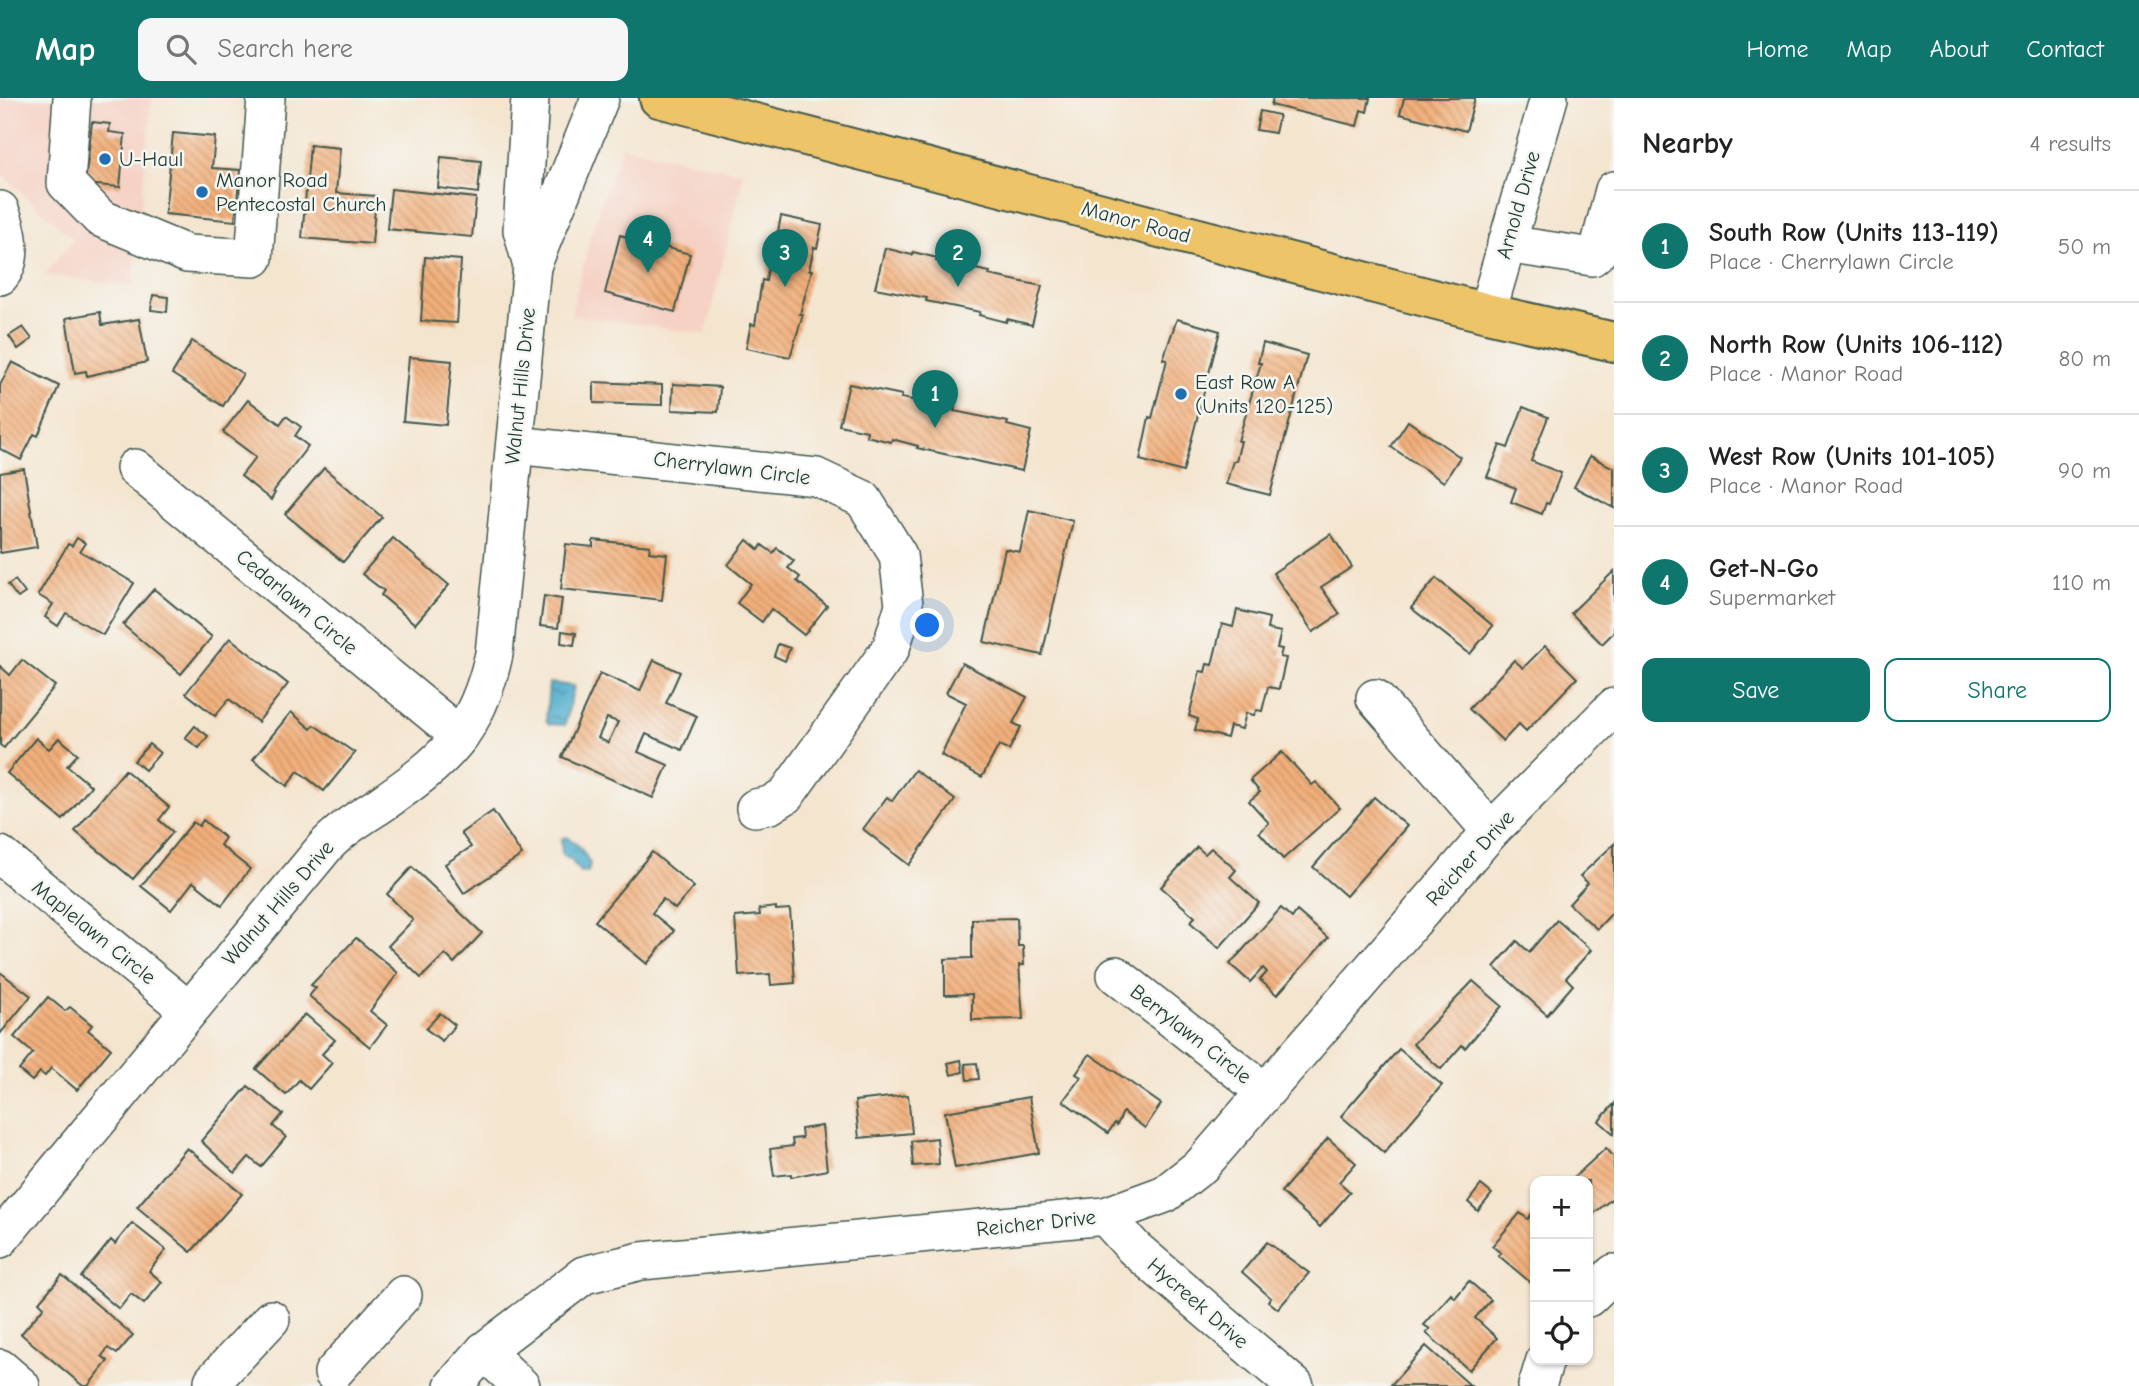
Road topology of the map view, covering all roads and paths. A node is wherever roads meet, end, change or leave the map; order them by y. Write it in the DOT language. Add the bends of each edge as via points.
graph roads {
  1 [pos="72,98"];
  2 [pos="266,98"];
  3 [pos="530,98"];
  4 [pos="600,98"];
  5 [pos="659,98"];
  6 [pos="1549,98"];
  7 [pos="1614,190"];
  8 [pos="0,210"];
  9 [pos="1506,244"];
  10 [pos="532,266"];
  11 [pos="0,276"];
  12 [pos="1487,313"];
  13 [pos="1614,342"];
  14 [pos="514,444"];
  15 [pos="135,468"];
  16 [pos="1375,698"];
  17 [pos="1614,707"];
  18 [pos="460,736"];
  19 [pos="755,808"];
  20 [pos="1491,831"];
  21 [pos="0,855"];
  22 [pos="1116,975"];
  23 [pos="187,1009"];
  24 [pos="1265,1092"];
  25 [pos="1105,1216"];
  26 [pos="0,1239"];
  27 [pos="1614,1273"];
  28 [pos="1593,1293"];
  29 [pos="403,1295"];
  30 [pos="271,1319"];
  31 [pos="484,1351"];
  32 [pos="1543,1365"];
  33 [pos="0,1368"];
  34 [pos="333,1373"];
  35 [pos="213,1381"];
  36 [pos="21,1386"];
  37 [pos="453,1386"];
  38 [pos="521,1386"];
  39 [pos="1295,1386"];
  40 [pos="1537,1386"];
  1 -- 2 [label="street" via="66,183 100,218 187,254 254,258"];
  3 -- 10 [label="street, Walnut Hills Drive" via="522,230"];
  4 -- 10 [label="street, Walnut Hills Drive"];
  5 -- 12 [label="main road, Manor Road"];
  6 -- 9 [label="street, Arnold Drive"];
  7 -- 9 [label="street" via="1594,256"];
  8 -- 11 [label="street" via="9,232 5,270"];
  9 -- 12 [label="street, Arnold Drive"];
  10 -- 14 [label="street, Walnut Hills Drive"];
  12 -- 13 [label="main road, Manor Road"];
  14 -- 18 [label="street, Walnut Hills Drive" via="494,654 477,712"];
  14 -- 19 [label="street, Cherrylawn Circle" via="816,477 863,499 898,555 904,605 891,648 786,794"];
  15 -- 18 [label="street, Cedarlawn Circle"];
  16 -- 20 [label="street"];
  17 -- 20 [label="street, Reicher Drive"];
  18 -- 23 [label="street, Walnut Hills Drive" via="420,777 337,834"];
  20 -- 24 [label="street, Reicher Drive"];
  21 -- 23 [label="street, Maplelawn Circle"];
  22 -- 24 [label="street, Berrylawn Circle"];
  23 -- 26 [label="street, Walnut Hills Drive"];
  24 -- 25 [label="street, Reicher Drive" via="1193,1172 1165,1194"];
  25 -- 31 [label="street, Reicher Drive" via="641,1261 584,1275"];
  25 -- 39 [label="street, Hycreek Drive" via="1134,1248"];
  27 -- 28 [label="street"];
  29 -- 34 [label="street"];
  30 -- 35 [label="street"];
  31 -- 37 [label="street, Reicher Drive"];
  31 -- 38 [label="street"];
  32 -- 40 [label="street"];
  33 -- 36 [label="street"];
}
